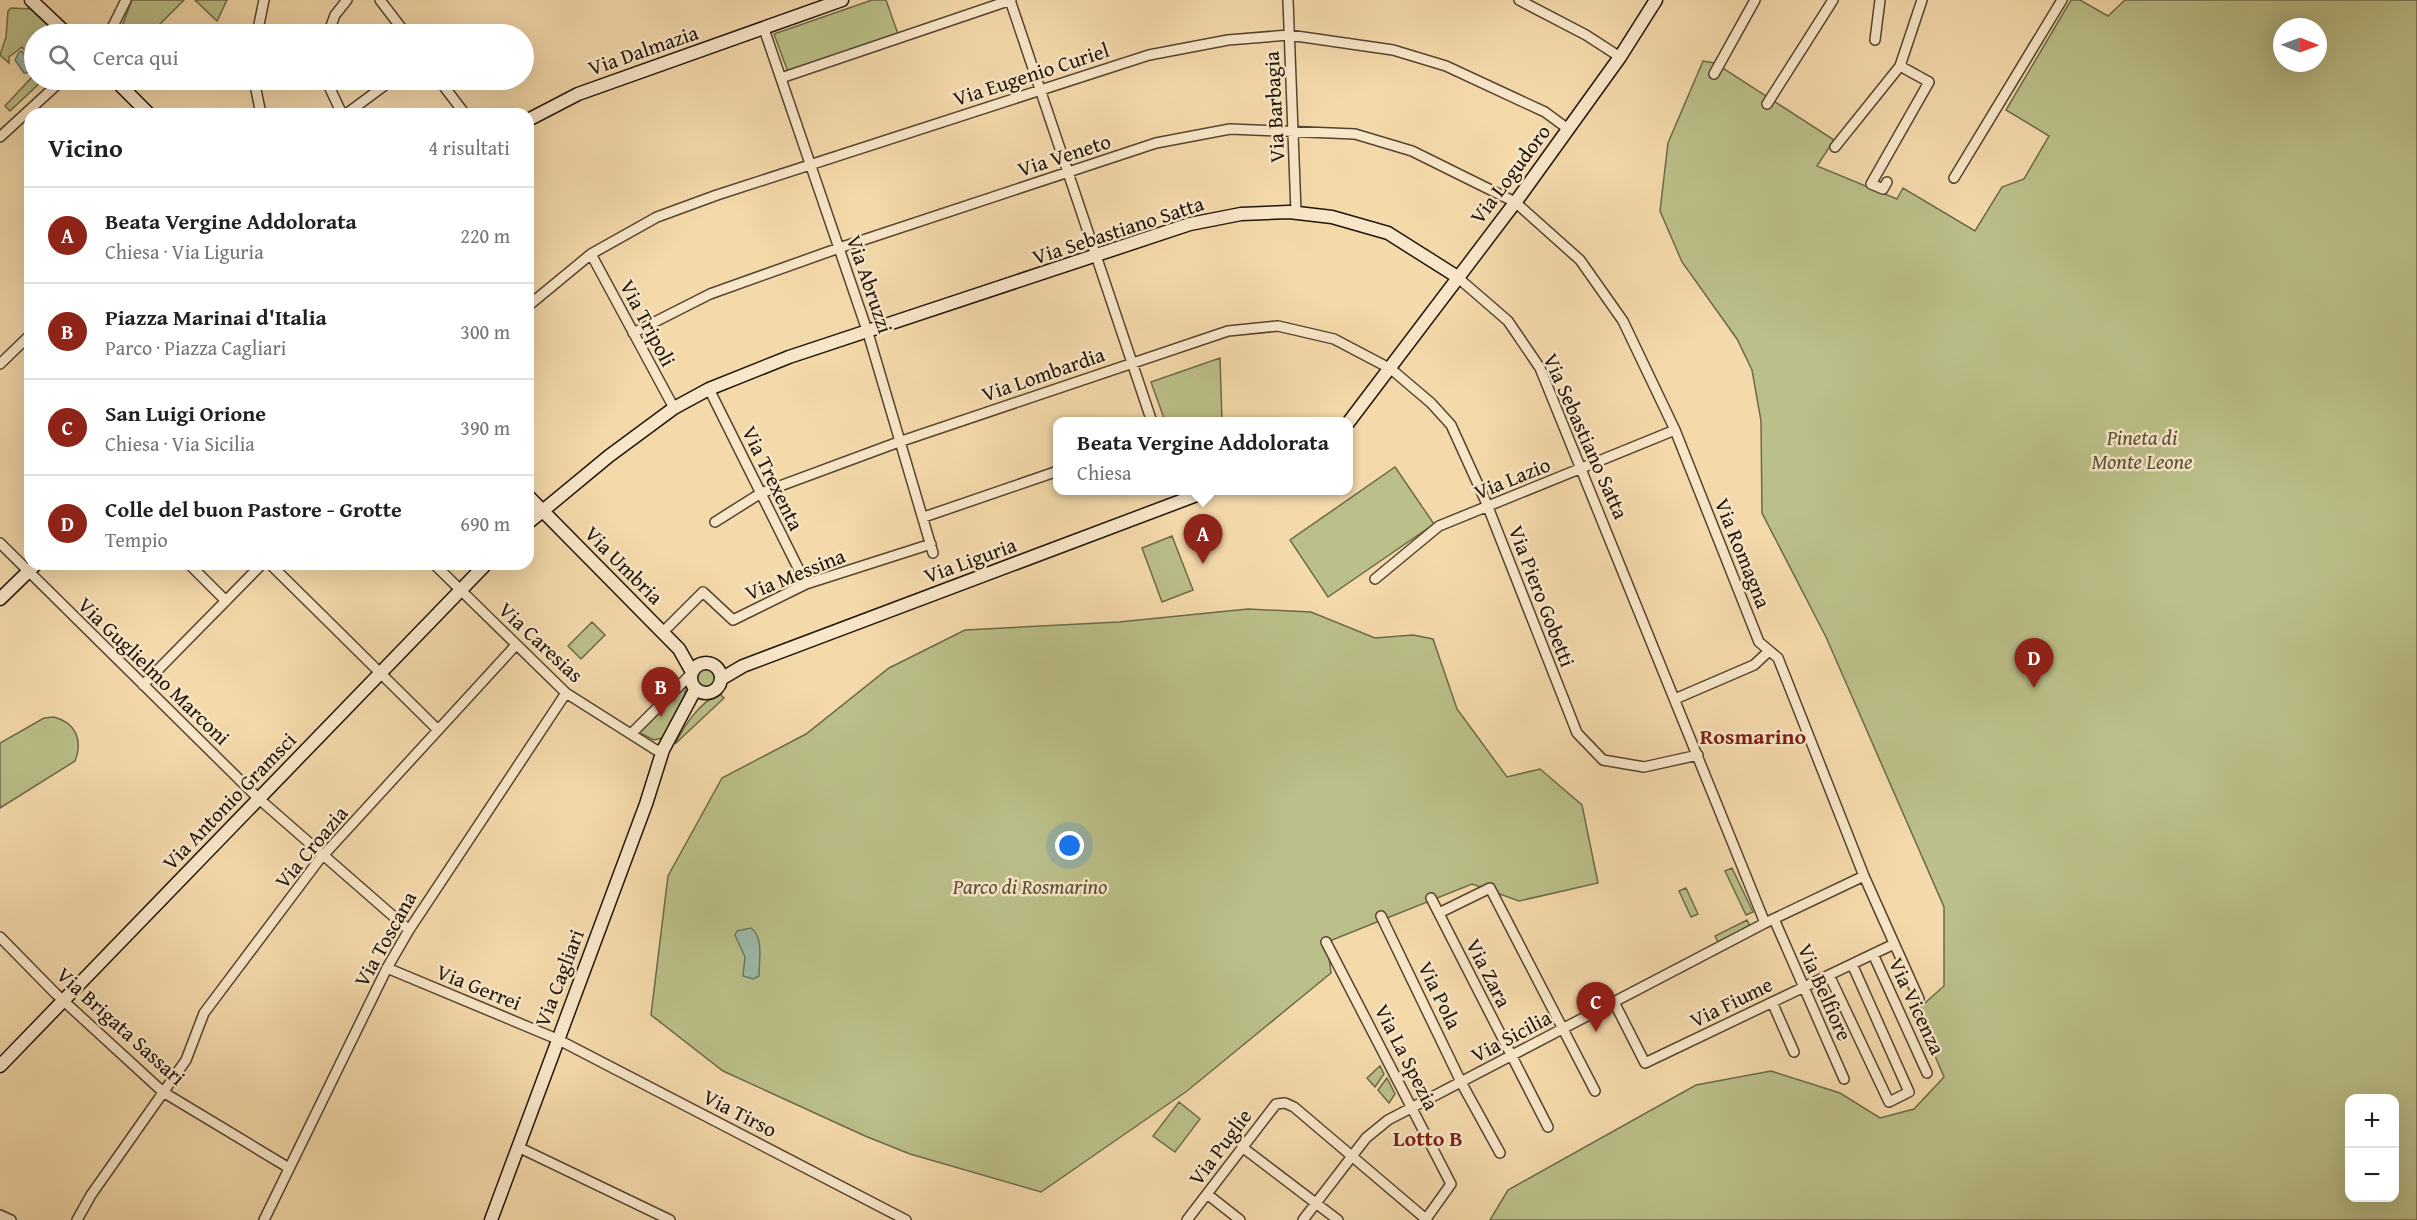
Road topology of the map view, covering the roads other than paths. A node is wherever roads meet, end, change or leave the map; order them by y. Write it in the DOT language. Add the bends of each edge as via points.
graph roads {
  1 [pos="31,0"];
  2 [pos="126,0"];
  3 [pos="264,0"];
  4 [pos="347,0"];
  5 [pos="380,0"];
  6 [pos="842,0"];
  7 [pos="1010,0"];
  8 [pos="1288,0"];
  9 [pos="1519,0"];
  10 [pos="1656,0"];
  11 [pos="1755,0"];
  12 [pos="1833,0"];
  13 [pos="1880,0"];
  14 [pos="1922,0"];
  15 [pos="2062,0"];
  16 [pos="56,24"];
  17 [pos="114,24"];
  18 [pos="259,24"];
  19 [pos="332,24"];
  20 [pos="398,24"];
  21 [pos="764,29"];
  22 [pos="1289,35"];
  23 [pos="1875,40"];
  24 [pos="1620,57"];
  25 [pos="1900,66"];
  26 [pos="1714,74"];
  27 [pos="781,78"];
  28 [pos="51,90"];
  29 [pos="125,90"];
  30 [pos="256,90"];
  31 [pos="331,90"];
  32 [pos="378,90"];
  33 [pos="447,90"];
  34 [pos="1040,90"];
  35 [pos="1767,104"];
  36 [pos="32,108"];
  37 [pos="143,108"];
  38 [pos="260,108"];
  39 [pos="341,108"];
  40 [pos="352,108"];
  41 [pos="460,108"];
  42 [pos="24,115"];
  43 [pos="534,117"];
  44 [pos="1293,129"];
  45 [pos="1568,129"];
  46 [pos="0,137"];
  47 [pos="1835,147"];
  48 [pos="811,164"];
  49 [pos="1068,172"];
  50 [pos="1954,178"];
  51 [pos="1887,182"];
  52 [pos="1515,202"];
  53 [pos="1296,212"];
  54 [pos="839,248"];
  55 [pos="591,254"];
  56 [pos="1096,256"];
  57 [pos="1456,276"];
  58 [pos="534,301"];
  59 [pos="633,333"];
  60 [pos="868,333"];
  61 [pos="24,341"];
  62 [pos="1132,363"];
  63 [pos="0,364"];
  64 [pos="1390,369"];
  65 [pos="709,389"];
  66 [pos="674,408"];
  67 [pos="1150,417"];
  68 [pos="1353,417"];
  69 [pos="1675,430"];
  70 [pos="901,441"];
  71 [pos="1582,470"];
  72 [pos="1053,473"];
  73 [pos="761,493"];
  74 [pos="1177,497"];
  75 [pos="534,502"];
  76 [pos="1488,508"];
  77 [pos="542,510"];
  78 [pos="534,517"];
  79 [pos="924,517"];
  80 [pos="715,522"];
  81 [pos="0,543"];
  82 [pos="932,548"];
  83 [pos="24,562"];
  84 [pos="29,570"];
  85 [pos="33,570"];
  86 [pos="195,570"];
  87 [pos="256,570"];
  88 [pos="276,570"];
  89 [pos="440,570"];
  90 [pos="480,570"];
  91 [pos="1375,579"];
  92 [pos="806,584"];
  93 [pos="460,590"];
  94 [pos="0,599"];
  95 [pos="226,601"];
  96 [pos="663,632"];
  97 [pos="516,645"];
  98 [pos="679,649"];
  99 [pos="1769,651"];
  100 [pos="716,670"];
  101 [pos="380,673"];
  102 [pos="692,673"];
  103 [pos="143,685"];
  104 [pos="701,692"];
  105 [pos="566,693"];
  106 [pos="1675,699"];
  107 [pos="438,729"];
  108 [pos="632,733"];
  109 [pos="663,750"];
  110 [pos="1698,755"];
  111 [pos="258,798"];
  112 [pos="322,857"];
  113 [pos="1864,876"];
  114 [pos="1431,898"];
  115 [pos="1438,913"];
  116 [pos="1381,916"];
  117 [pos="1769,921"];
  118 [pos="409,930"];
  119 [pos="0,937"];
  120 [pos="1326,942"];
  121 [pos="1894,944"];
  122 [pos="1873,954"];
  123 [pos="1852,964"];
  124 [pos="387,968"];
  125 [pos="1829,975"];
  126 [pos="1804,987"];
  127 [pos="1919,999"];
  128 [pos="63,1000"];
  129 [pos="1614,1002"];
  130 [pos="1772,1002"];
  131 [pos="1563,1029"];
  132 [pos="557,1039"];
  133 [pos="1794,1052"];
  134 [pos="1511,1057"];
  135 [pos="0,1066"];
  136 [pos="1927,1072"];
  137 [pos="1844,1079"];
  138 [pos="1462,1082"];
  139 [pos="1595,1091"];
  140 [pos="163,1092"];
  141 [pos="1412,1107"];
  142 [pos="1548,1127"];
  143 [pos="518,1148"];
  144 [pos="1242,1148"];
  145 [pos="1500,1153"];
  146 [pos="1352,1155"];
  147 [pos="290,1168"];
  148 [pos="1207,1194"];
  149 [pos="1316,1203"];
  150 [pos="0,1215"];
  151 [pos="889,1217"];
  152 [pos="1427,1219"];
  153 [pos="11,1220"];
  154 [pos="77,1220"];
  155 [pos="264,1220"];
  156 [pos="491,1220"];
  157 [pos="670,1220"];
  158 [pos="906,1220"];
  159 [pos="1187,1220"];
  160 [pos="1240,1220"];
  161 [pos="1303,1220"];
  162 [pos="1338,1220"];
  1 -- 16 [label="street"];
  2 -- 17 [label="street"];
  3 -- 18 [label="street"];
  4 -- 19 [label="street"];
  5 -- 20 [label="street"];
  6 -- 21 [label="street, Via Dalmazia"];
  7 -- 27 [label="street"];
  7 -- 34 [label="street"];
  8 -- 22 [label="street, Via Barbagia"];
  9 -- 24 [label="street" via="1586,34"];
  10 -- 24 [label="street, Via Logudoro"];
  11 -- 26 [label="street"];
  12 -- 35 [label="street"];
  13 -- 23 [label="street"];
  14 -- 25 [label="street"];
  15 -- 50 [label="street"];
  21 -- 27 [label="street, Via Abruzzi"];
  21 -- 43 [label="street, Via Dalmazia" via="578,94"];
  22 -- 34 [label="street, Via Eugenio Curiel" via="1228,40 1149,55"];
  22 -- 44 [label="street, Via Barbagia"];
  22 -- 45 [label="street, Via Eugenio Curiel" via="1393,50 1446,66 1545,112"];
  24 -- 45 [label="street, Via Logudoro"];
  25 -- 47 [label="street"];
  25 -- 51 [label="street" via="1929,82 1871,184 1883,189"];
  27 -- 48 [label="street, Via Abruzzi"];
  28 -- 36 [label="street"];
  29 -- 37 [label="street"];
  30 -- 38 [label="street"];
  31 -- 39 [label="street"];
  32 -- 40 [label="street"];
  33 -- 41 [label="street"];
  34 -- 48 [label="street, Via Eugenio Curiel"];
  34 -- 49 [label="street"];
  42 -- 46 [label="street"];
  44 -- 49 [label="street, Via Veneto" via="1230,129 1156,143"];
  44 -- 52 [label="street, Via Veneto" via="1355,134 1412,151"];
  44 -- 53 [label="street, Via Barbagia"];
  45 -- 52 [label="street, Via Logudoro"];
  48 -- 54 [label="street, Via Abruzzi"];
  48 -- 55 [label="street, Via Eugenio Curiel" via="657,217"];
  49 -- 54 [label="street, Via Veneto"];
  49 -- 56 [label="street"];
  52 -- 57 [label="street, Via Logudoro"];
  52 -- 69 [label="street, Via Romagna" via="1580,260 1605,295 1623,321"];
  53 -- 56 [label="street, Via Sebastiano Satta" via="1241,214 1190,224"];
  53 -- 57 [label="street, Via Sebastiano Satta" via="1332,217 1388,233"];
  54 -- 59 [label="street, Via Veneto" via="710,294"];
  54 -- 60 [label="street, Via Abruzzi"];
  55 -- 58 [label="street, Via Eugenio Curiel"];
  55 -- 59 [label="street, Via Tripoli"];
  56 -- 60 [label="street, Via Sebastiano Satta"];
  56 -- 62 [label="street"];
  57 -- 64 [label="street, Via Logudoro"];
  57 -- 71 [label="street, Via Sebastiano Satta" via="1508,321 1540,369"];
  59 -- 66 [label="street, Via Tripoli"];
  60 -- 65 [label="street, Via Sebastiano Satta" via="789,357"];
  60 -- 70 [label="street, Via Abruzzi"];
  61 -- 63 [label="street"];
  62 -- 64 [label="street, Via Lombardia" via="1228,331 1278,326 1334,339"];
  62 -- 67 [label="street"];
  62 -- 70 [label="street, Via Lombardia"];
  64 -- 68 [label="street"];
  64 -- 76 [label="street, Via Piero Gobetti" via="1431,402 1451,425"];
  65 -- 66 [label="street, Via Sebastiano Satta"];
  65 -- 73 [label="street, Via Trexenta"];
  66 -- 77 [label="street, Via Sebastiano Satta"];
  69 -- 71 [label="street, Via Lazio"];
  69 -- 99 [label="street, Via Romagna" via="1759,642"];
  70 -- 73 [label="street, Via Lombardia"];
  70 -- 79 [label="street, Via Abruzzi"];
  71 -- 76 [label="street, Via Lazio"];
  71 -- 106 [label="street, Via Sebastiano Satta"];
  72 -- 79 [label="street"];
  73 -- 80 [label="street, Via Lombardia"];
  73 -- 92 [label="street, Via Trexenta"];
  74 -- 100 [label="street, Via Liguria" via="743,666"];
  75 -- 77 [label="street, Via Umbria"];
  76 -- 91 [label="street, Via Lazio" via="1439,526"];
  76 -- 110 [label="street, Via Piero Gobetti" via="1577,733 1603,760 1644,768"];
  77 -- 78 [label="street"];
  77 -- 96 [label="street, Via Umbria"];
  79 -- 82 [label="street, Via Abruzzi"];
  81 -- 83 [label="street, Via Guglielmo Marconi"];
  82 -- 92 [label="street, Via Messina"];
  84 -- 94 [label="street"];
  85 -- 103 [label="street, Via Guglielmo Marconi"];
  86 -- 95 [label="street"];
  87 -- 95 [label="street"];
  88 -- 101 [label="street"];
  89 -- 93 [label="street, Via Caresias"];
  90 -- 93 [label="street, Via Antonio Gramsci"];
  92 -- 96 [label="street, Via Messina" via="733,620 702,592"];
  93 -- 97 [label="street, Via Caresias"];
  93 -- 101 [label="street, Via Antonio Gramsci"];
  95 -- 103 [label="street"];
  96 -- 98 [label="street, Via Umbria"];
  97 -- 105 [label="street, Via Caresias"];
  97 -- 107 [label="street, Via Croazia"];
  98 -- 100 [label="street, Via Umbria"];
  98 -- 102 [label="street, Via Umbria"];
  99 -- 106 [label="street" via="1754,665"];
  99 -- 113 [label="street, Via Romagna" via="1778,658"];
  100 -- 102 [label="street" via="699,664"];
  100 -- 104 [label="street" via="718,689"];
  101 -- 107 [label="street"];
  101 -- 111 [label="street, Via Antonio Gramsci"];
  102 -- 104 [label="street" via="690,681"];
  102 -- 108 [label="street"];
  103 -- 111 [label="street, Via Guglielmo Marconi"];
  104 -- 109 [label="street, Via Cagliari"];
  105 -- 108 [label="street, Via Caresias"];
  105 -- 118 [label="street, Via Toscana"];
  106 -- 110 [label="street, Via Sebastiano Satta"];
  107 -- 112 [label="street, Via Croazia"];
  108 -- 109 [label="street, Via Caresias" via="656,750"];
  109 -- 132 [label="street, Via Cagliari"];
  110 -- 117 [label="street, Via Sebastiano Satta"];
  111 -- 112 [label="street, Via Guglielmo Marconi"];
  111 -- 128 [label="street, Via Antonio Gramsci"];
  112 -- 118 [label="street, Via Guglielmo Marconi"];
  112 -- 140 [label="street, Via Croazia" via="204,1013 186,1060"];
  113 -- 117 [label="street, Via Sicilia"];
  113 -- 121 [label="street, Via Romagna"];
  114 -- 115 [label="street, Via Zara"];
  115 -- 131 [label="street" via="1491,888"];
  115 -- 134 [label="street, Via Zara"];
  116 -- 138 [label="street, Via Pola"];
  117 -- 126 [label="street, Via Belfiore"];
  117 -- 129 [label="street, Via Sicilia"];
  118 -- 124 [label="street, Via Toscana"];
  119 -- 128 [label="street, Via Brigata Sassari"];
  120 -- 141 [label="street, Via La Spezia"];
  121 -- 122 [label="street, Via Fiume"];
  121 -- 127 [label="street, Via Romagna"];
  122 -- 123 [label="street, Via Fiume"];
  122 -- 136 [label="street, Via Vicenza"];
  123 -- 125 [label="street, Via Fiume"];
  123 -- 125 [label="street" via="1910,1092 1889,1101"];
  124 -- 132 [label="street, Via Gerrei"];
  124 -- 147 [label="street, Via Toscana"];
  125 -- 126 [label="street, Via Fiume"];
  126 -- 130 [label="street, Via Fiume"];
  126 -- 137 [label="street, Via Belfiore"];
  128 -- 135 [label="street, Via Antonio Gramsci"];
  128 -- 140 [label="street, Via Brigata Sassari"];
  129 -- 130 [label="street, Via Fiume" via="1645,1063"];
  129 -- 131 [label="street, Via Sicilia"];
  130 -- 133 [label="street"];
  131 -- 134 [label="street, Via Sicilia"];
  131 -- 139 [label="street"];
  132 -- 143 [label="street, Via Cagliari"];
  132 -- 151 [label="street, Via Tirso"];
  134 -- 138 [label="street, Via Sicilia"];
  134 -- 142 [label="street, Via Zara"];
  138 -- 141 [label="street, Via Sicilia"];
  138 -- 145 [label="street, Via Pola"];
  140 -- 147 [label="street, Via Brigata Sassari"];
  140 -- 154 [label="street, Via Croazia"];
  141 -- 146 [label="street, Via Sicilia" via="1366,1138"];
  141 -- 152 [label="street, Via La Spezia" via="1451,1184"];
  143 -- 156 [label="street, Via Cagliari"];
  143 -- 157 [label="street"];
  144 -- 146 [label="street, Via Puglie" via="1275,1104 1286,1103"];
  144 -- 148 [label="street, Via Puglie"];
  144 -- 149 [label="street"];
  146 -- 149 [label="street, Via Sicilia"];
  146 -- 152 [label="street"];
  147 -- 155 [label="street, Via Toscana"];
  148 -- 159 [label="street, Via Puglie"];
  148 -- 160 [label="street"];
  149 -- 161 [label="street, Via Sicilia"];
  149 -- 162 [label="street"];
  150 -- 153 [label="street"];
  151 -- 158 [label="street, Via Tirso"];
}
